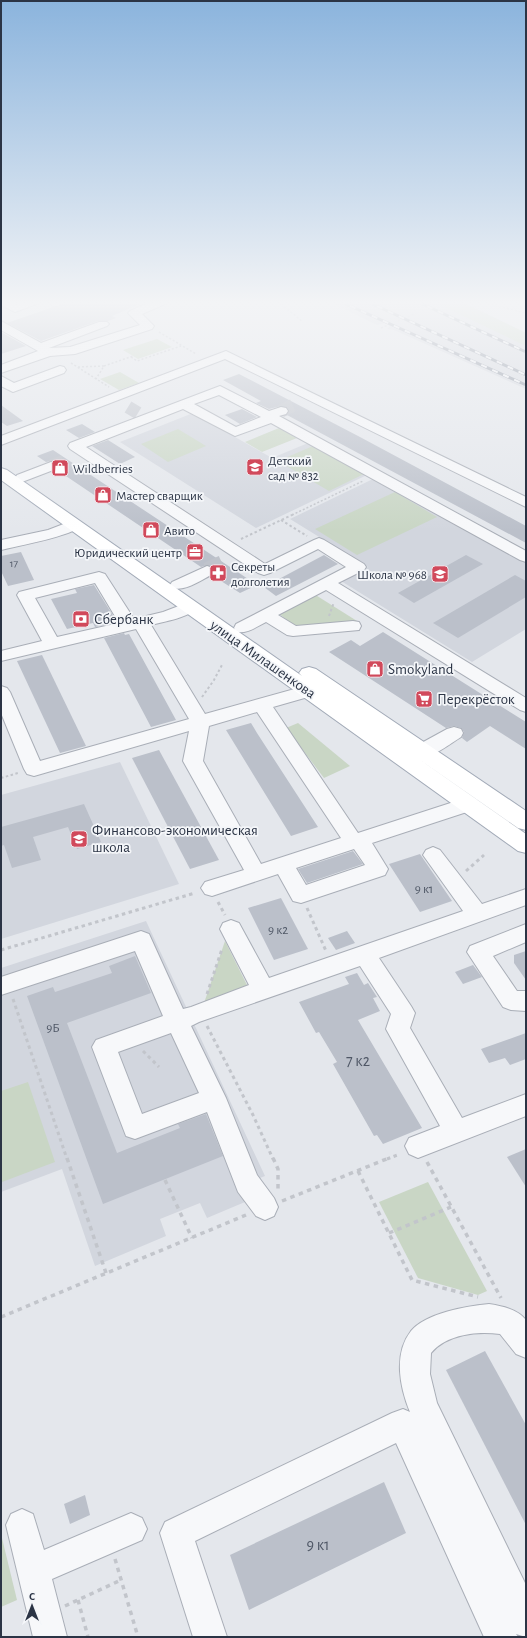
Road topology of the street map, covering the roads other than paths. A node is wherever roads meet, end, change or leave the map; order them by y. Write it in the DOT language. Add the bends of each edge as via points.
graph roads {
  1 [pos="31,377"];
  2 [pos="184,377"];
  3 [pos="273,377"];
  4 [pos="1,380"];
  5 [pos="312,396"];
  6 [pos="184,404"];
  7 [pos="296,404"];
  8 [pos="130,406"];
  9 [pos="273,415"];
  10 [pos="1,441"];
  11 [pos="83,452"];
  12 [pos="68,460"];
  13 [pos="1,462"];
  14 [pos="51,466"];
  15 [pos="1,472"];
  16 [pos="22,478"];
  17 [pos="526,503"];
  18 [pos="74,525"];
  19 [pos="1,545"];
  20 [pos="241,555"];
  21 [pos="526,557"];
  22 [pos="224,563"];
  23 [pos="207,571"];
  24 [pos="178,585"];
  25 [pos="332,587"];
  26 [pos="190,607"];
  27 [pos="266,615"];
  28 [pos="135,624"];
  29 [pos="353,626"];
  30 [pos="242,628"];
  31 [pos="52,644"];
  32 [pos="1,656"];
  33 [pos="309,691"];
  34 [pos="1,692"];
  35 [pos="262,705"];
  36 [pos="526,706"];
  37 [pos="196,716"];
  38 [pos="454,733"];
  39 [pos="424,751"];
  40 [pos="469,804"];
  41 [pos="526,822"];
  42 [pos="356,841"];
  43 [pos="526,845"];
  44 [pos="433,855"];
  45 [pos="283,865"];
  46 [pos="256,873"];
  47 [pos="212,888"];
  48 [pos="526,897"];
  49 [pos="478,914"];
  50 [pos="231,929"];
  51 [pos="526,934"];
  52 [pos="365,955"];
  53 [pos="4,985"];
  54 [pos="263,989"];
  55 [pos="526,1001"];
  56 [pos="189,1016"];
  57 [pos="214,1098"];
  58 [pos="526,1105"];
  59 [pos="457,1132"];
  60 [pos="418,1146"];
  61 [pos="271,1205"];
  62 [pos="526,1344"];
  63 [pos="22,1525"];
  64 [pos="120,1534"];
  65 [pos="33,1571"];
  66 [pos="526,1621"];
  67 [pos="47,1626"];
  68 [pos="210,1637"];
  69 [pos="501,1637"];
  1 -- 4 [label="street" via="13,388"];
  2 -- 8 [label="street"];
  3 -- 5 [label="street"];
  5 -- 7 [label="street"];
  5 -- 17 [label="street"];
  6 -- 8 [label="street"];
  6 -- 9 [label="street" via="220,390"];
  6 -- 9 [label="street" via="236,432"];
  8 -- 10 [label="street"];
  8 -- 11 [label="street" via="75,446"];
  9 -- 21 [label="street"];
  11 -- 12 [label="street"];
  11 -- 20 [label="street"];
  13 -- 16 [label="main road, улица Милашенкова"];
  14 -- 16 [label="street"];
  15 -- 18 [label="main road, улица Милашенкова"];
  16 -- 24 [label="main road, улица Милашенкова"];
  18 -- 19 [label="street" via="53,533"];
  18 -- 26 [label="main road, улица Милашенкова"];
  20 -- 22 [label="street"];
  20 -- 25 [label="street" via="264,570 319,543 358,567"];
  23 -- 24 [label="street"];
  24 -- 30 [label="main road, улица Милашенкова"];
  25 -- 27 [label="street"];
  25 -- 36 [label="street"];
  26 -- 28 [label="street" via="168,616"];
  26 -- 33 [label="main road, улица Милашенкова"];
  27 -- 29 [label="street" via="293,631"];
  27 -- 30 [label="street"];
  28 -- 31 [label="street"];
  28 -- 31 [label="street" via="99,577 25,595"];
  28 -- 37 [label="street"];
  30 -- 39 [label="main road, улица Милашенкова"];
  31 -- 32 [label="street"];
  33 -- 35 [label="street"];
  33 -- 40 [label="main road, улица Милашенкова"];
  34 -- 37 [label="street" via="34,769"];
  35 -- 37 [label="street"];
  35 -- 42 [label="street"];
  37 -- 46 [label="street" via="193,761"];
  38 -- 39 [label="street"];
  39 -- 41 [label="main road, улица Милашенкова"];
  40 -- 42 [label="street"];
  40 -- 43 [label="main road, улица Милашенкова"];
  42 -- 45 [label="street"];
  42 -- 45 [label="street" via="378,869 301,895"];
  44 -- 49 [label="street"];
  45 -- 46 [label="street"];
  46 -- 47 [label="street"];
  48 -- 49 [label="street"];
  49 -- 52 [label="street"];
  50 -- 54 [label="street"];
  51 -- 55 [label="street" via="478,952 511,1000"];
  52 -- 54 [label="street"];
  52 -- 59 [label="street" via="403,1013 398,1029"];
  53 -- 56 [label="street" via="141,940"];
  54 -- 56 [label="street"];
  56 -- 57 [label="street"];
  56 -- 57 [label="street" via="104,1047 136,1128"];
  57 -- 61 [label="street" via="246,1183"];
  58 -- 59 [label="street"];
  59 -- 60 [label="street"];
  62 -- 66 [label="street" via="509,1323 492,1318 474,1318 438,1330 421,1342 416,1356 414,1376 423,1407"];
  63 -- 65 [label="street"];
  64 -- 65 [label="street"];
  65 -- 67 [label="street"];
  68 -- 69 [label="street" via="176,1532 402,1424"];
}
